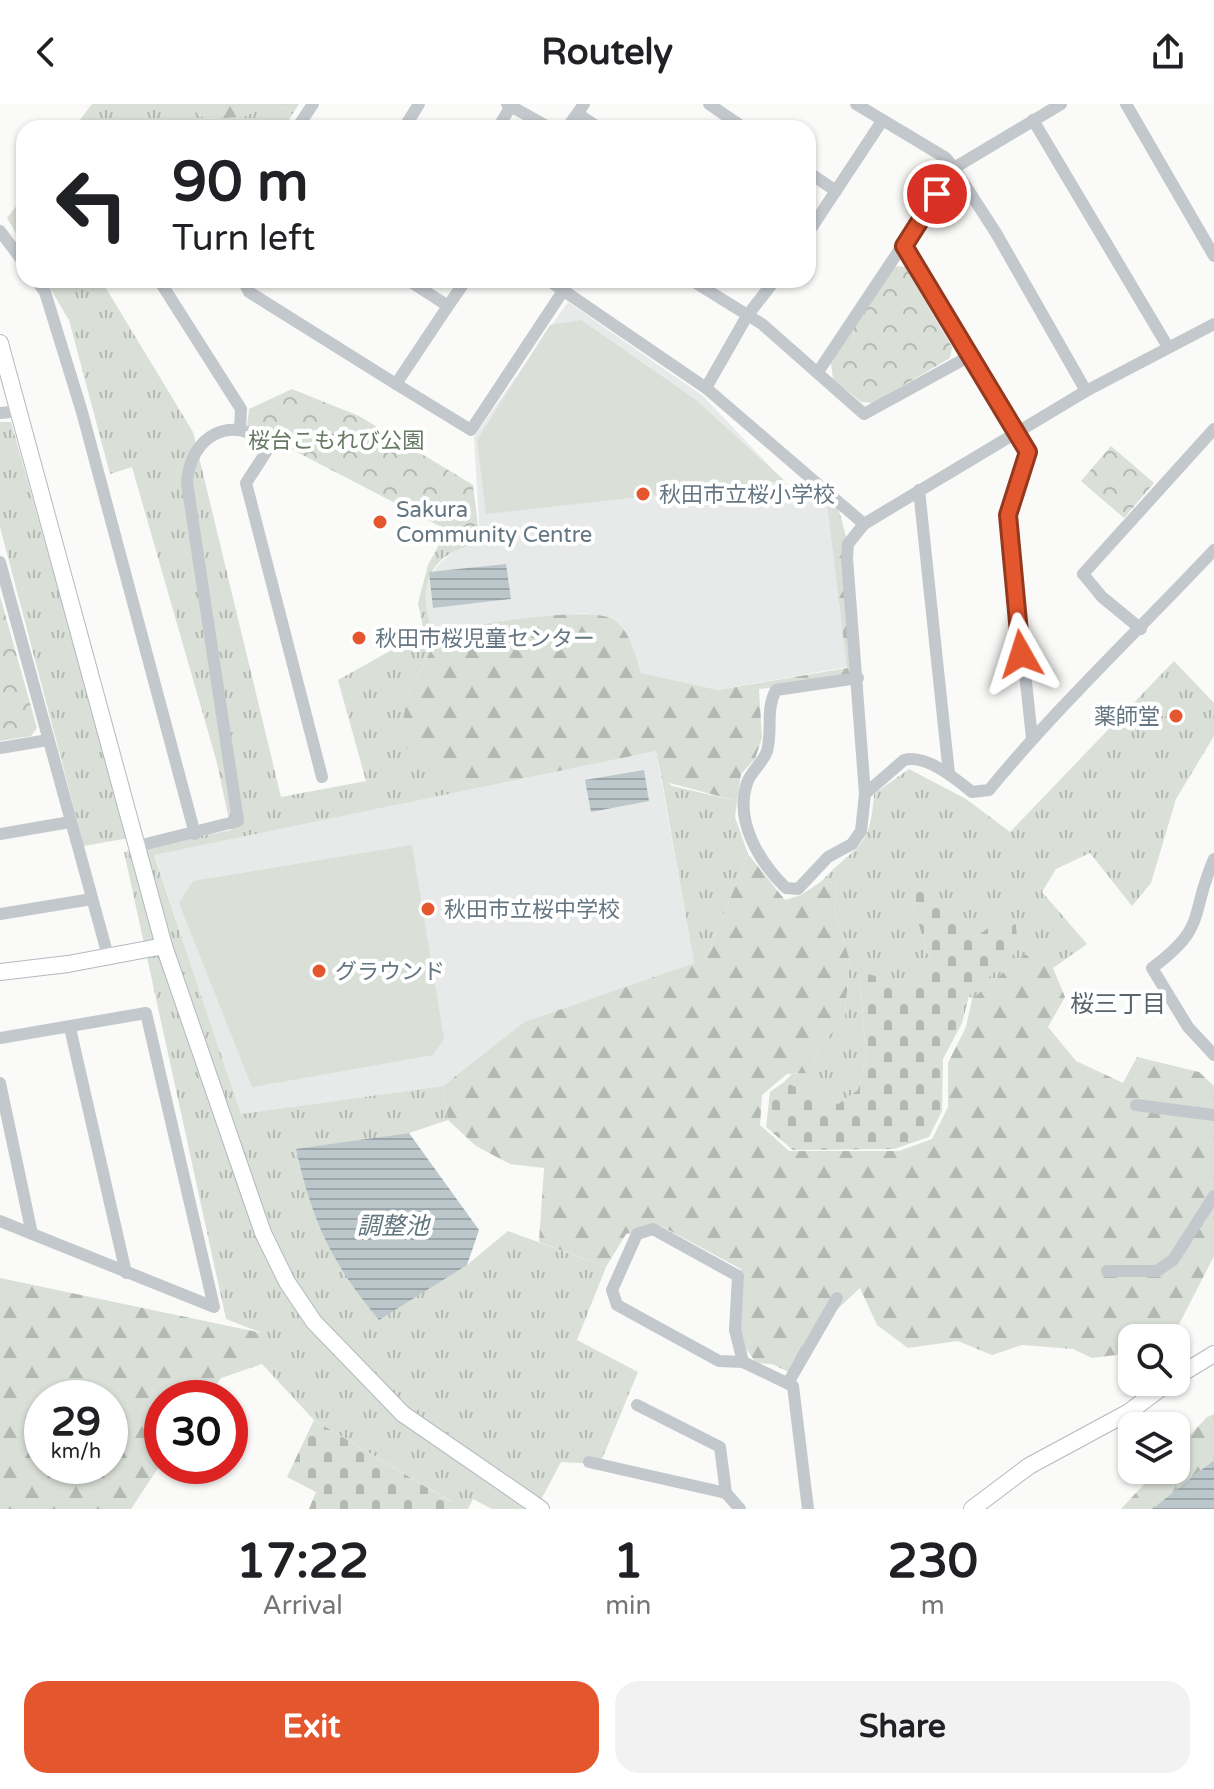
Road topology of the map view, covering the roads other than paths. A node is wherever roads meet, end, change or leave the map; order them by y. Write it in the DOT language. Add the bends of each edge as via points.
graph roads {
  1 [pos="709,104"];
  2 [pos="856,104"];
  3 [pos="1061,104"];
  4 [pos="1126,104"];
  5 [pos="509,105"];
  6 [pos="536,120"];
  7 [pos="732,120"];
  8 [pos="1033,120"];
  9 [pos="882,121"];
  10 [pos="954,168"];
  11 [pos="816,177"];
  12 [pos="836,191"];
  13 [pos="816,221"];
  14 [pos="0,231"];
  15 [pos="904,246"];
  16 [pos="16,252"];
  17 [pos="1214,256"];
  18 [pos="42,288"];
  19 [pos="164,288"];
  20 [pos="247,288"];
  21 [pos="420,288"];
  22 [pos="460,288"];
  23 [pos="559,288"];
  24 [pos="703,288"];
  25 [pos="769,288"];
  26 [pos="563,291"];
  27 [pos="448,306"];
  28 [pos="747,316"];
  29 [pos="1214,324"];
  30 [pos="0,343"];
  31 [pos="1168,347"];
  32 [pos="968,357"];
  33 [pos="818,372"];
  34 [pos="396,384"];
  35 [pos="706,388"];
  36 [pos="1086,391"];
  37 [pos="20,411"];
  38 [pos="0,413"];
  39 [pos="240,429"];
  40 [pos="1214,429"];
  41 [pos="1014,434"];
  42 [pos="919,490"];
  43 [pos="864,524"];
  44 [pos="1214,550"];
  45 [pos="0,562"];
  46 [pos="1141,629"];
  47 [pos="858,678"];
  48 [pos="1032,738"];
  49 [pos="48,740"];
  50 [pos="0,748"];
  51 [pos="949,774"];
  52 [pos="322,777"];
  53 [pos="865,794"];
  54 [pos="70,822"];
  55 [pos="0,834"];
  56 [pos="195,834"];
  57 [pos="138,846"];
  58 [pos="1214,859"];
  59 [pos="92,899"];
  60 [pos="0,914"];
  61 [pos="164,946"];
  62 [pos="108,956"];
  63 [pos="0,972"];
  64 [pos="70,1028"];
  65 [pos="0,1038"];
  66 [pos="1214,1055"];
  67 [pos="0,1083"];
  68 [pos="1136,1105"];
  69 [pos="1214,1115"];
  70 [pos="1214,1196"];
  71 [pos="0,1221"];
  72 [pos="32,1234"];
  73 [pos="1107,1271"];
  74 [pos="126,1273"];
  75 [pos="837,1298"];
  76 [pos="1214,1354"];
  77 [pos="743,1362"];
  78 [pos="1190,1369"];
  79 [pos="788,1383"];
  80 [pos="1150,1396"];
  81 [pos="637,1405"];
  82 [pos="589,1462"];
  83 [pos="726,1493"];
  84 [pos="541,1509"];
  85 [pos="740,1509"];
  86 [pos="808,1509"];
  87 [pos="972,1509"];
  1 -- 7 [label="street"];
  2 -- 9 [label="street"];
  3 -- 8 [label="street"];
  4 -- 17 [label="street"];
  5 -- 6 [label="street"];
  8 -- 10 [label="street"];
  8 -- 31 [label="street"];
  9 -- 10 [label="street" via="946,158"];
  9 -- 12 [label="street"];
  10 -- 15 [label="street"];
  10 -- 36 [label="street"];
  11 -- 12 [label="street"];
  12 -- 13 [label="street"];
  14 -- 16 [label="street"];
  15 -- 32 [label="street"];
  15 -- 33 [label="street"];
  18 -- 56 [label="street" via="82,412"];
  19 -- 39 [label="street" via="241,409"];
  20 -- 34 [label="street"];
  21 -- 27 [label="street"];
  22 -- 27 [label="street"];
  23 -- 26 [label="street"];
  24 -- 28 [label="street"];
  25 -- 28 [label="street"];
  26 -- 34 [label="street" via="471,430"];
  26 -- 35 [label="street"];
  27 -- 34 [label="street"];
  28 -- 33 [label="street"];
  28 -- 35 [label="street"];
  29 -- 31 [label="street"];
  30 -- 37 [label="street"];
  31 -- 36 [label="street"];
  32 -- 33 [label="street" via="864,414"];
  32 -- 41 [label="street"];
  35 -- 43 [label="street"];
  36 -- 41 [label="street"];
  37 -- 38 [label="street"];
  37 -- 57 [label="street"];
  39 -- 52 [label="street" via="270,446 246,483"];
  39 -- 56 [label="street" via="206,438 190,457 188,470 239,812 234,824"];
  40 -- 46 [label="street" via="1083,574"];
  41 -- 42 [label="street"];
  41 -- 48 [label="street" via="1028,452 1008,515"];
  42 -- 43 [label="street"];
  42 -- 51 [label="street"];
  43 -- 47 [label="street" via="848,544"];
  44 -- 46 [label="street"];
  45 -- 49 [label="street"];
  46 -- 48 [label="street"];
  47 -- 53 [label="street"];
  47 -- 53 [label="street" via="776,690 770,702 766,753 748,781 744,806 755,846 786,888 798,889 828,857 852,844 861,831"];
  48 -- 51 [label="street" via="989,790 972,792"];
  49 -- 50 [label="street"];
  49 -- 54 [label="street"];
  51 -- 53 [label="street" via="911,758"];
  54 -- 55 [label="street"];
  54 -- 59 [label="street"];
  56 -- 57 [label="street"];
  57 -- 61 [label="street"];
  58 -- 66 [label="street" via="1191,932 1181,947 1152,968 1188,1027"];
  59 -- 60 [label="street"];
  59 -- 62 [label="street"];
  61 -- 62 [label="street"];
  61 -- 84 [label="street" via="263,1233 287,1282 314,1322 403,1414"];
  62 -- 63 [label="street"];
  64 -- 65 [label="street"];
  64 -- 74 [label="street"];
  64 -- 74 [label="street" via="146,1013 214,1307"];
  67 -- 72 [label="street"];
  68 -- 69 [label="street"];
  70 -- 73 [label="street" via="1173,1260 1150,1274"];
  71 -- 72 [label="street"];
  72 -- 74 [label="street"];
  75 -- 79 [label="street"];
  76 -- 78 [label="street"];
  77 -- 77 [label="street" via="735,1330 738,1276 653,1229 637,1234 612,1290 617,1305 719,1361"];
  77 -- 79 [label="street"];
  79 -- 86 [label="street" via="793,1386"];
  80 -- 87 [label="street" via="1029,1466"];
  81 -- 83 [label="street" via="720,1447"];
  82 -- 83 [label="street"];
  83 -- 85 [label="street"];
}
